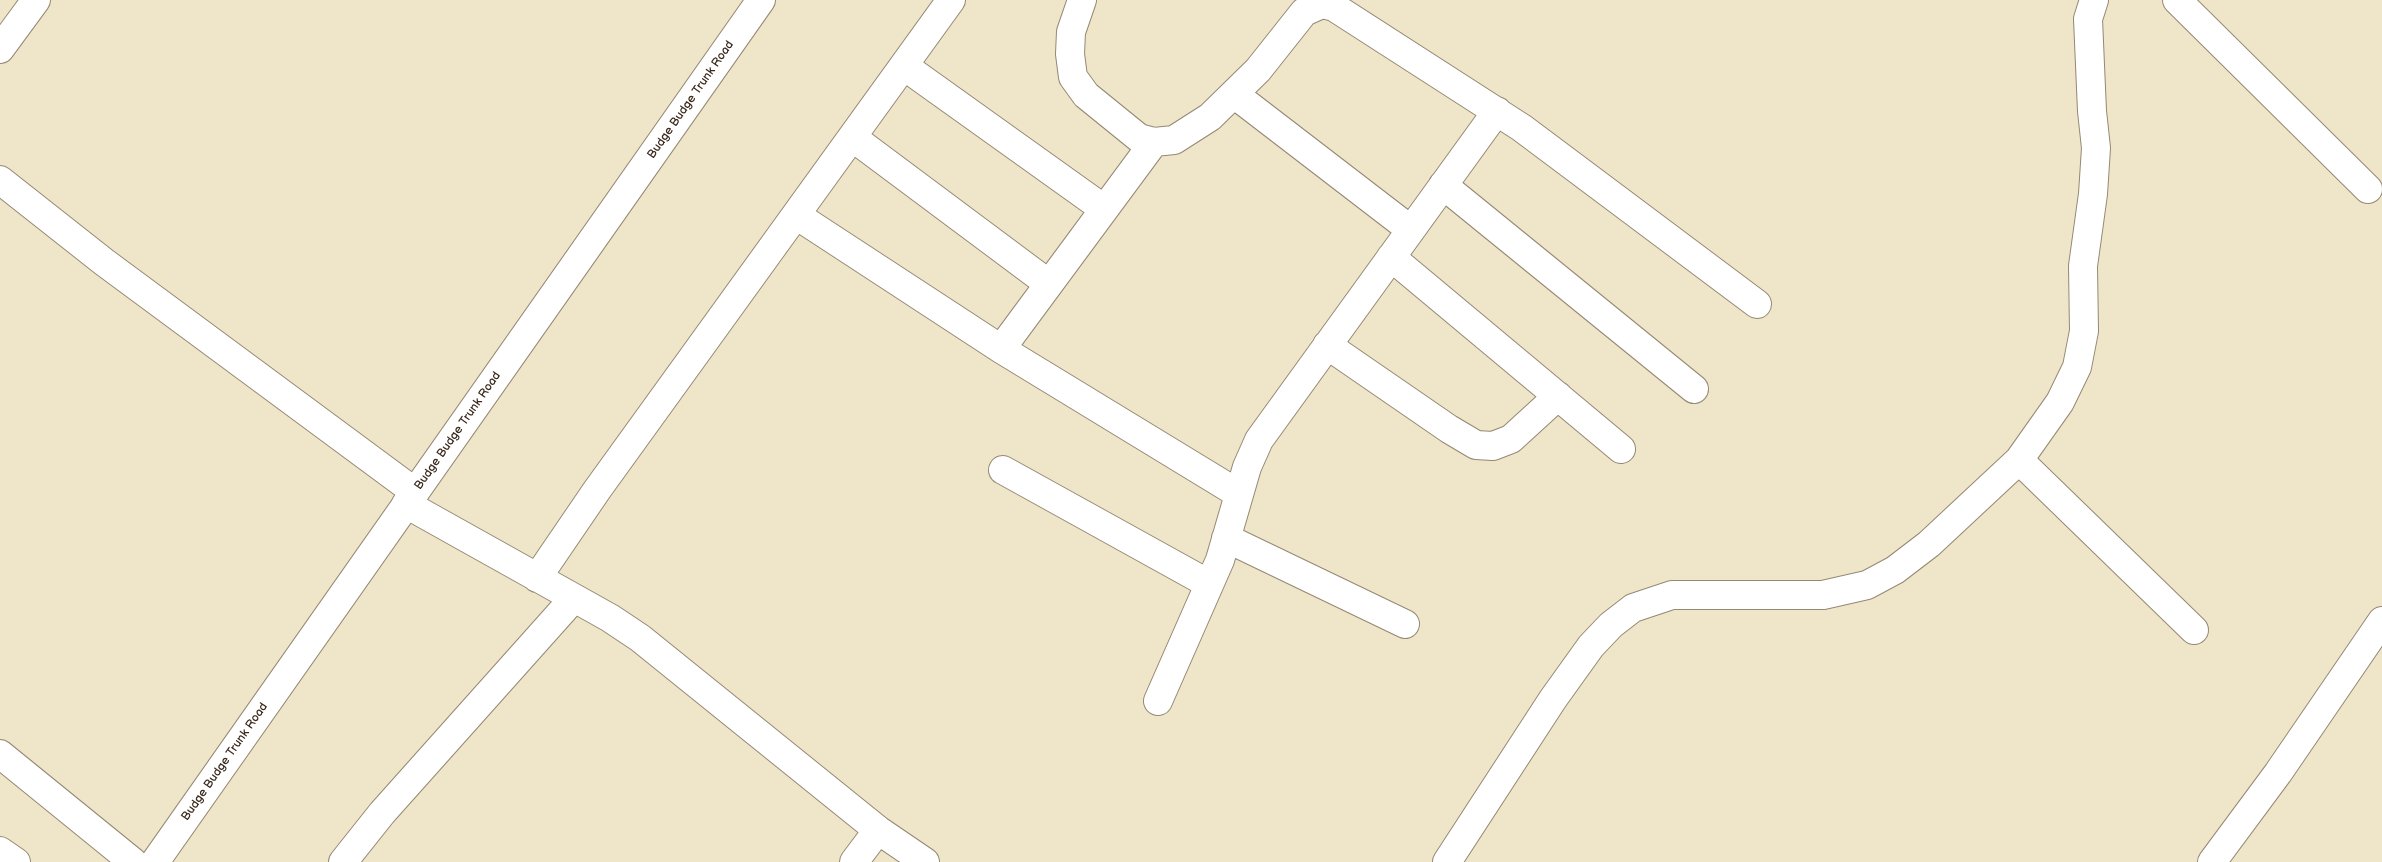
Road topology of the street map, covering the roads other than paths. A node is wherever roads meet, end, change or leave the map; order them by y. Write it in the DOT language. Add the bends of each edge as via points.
graph roads {
  1 [pos="36,0"];
  2 [pos="761,0"];
  3 [pos="951,0"];
  4 [pos="1082,0"];
  5 [pos="2094,0"];
  6 [pos="2177,0"];
  7 [pos="1305,6"];
  8 [pos="0,49"];
  9 [pos="904,66"];
  10 [pos="1234,94"];
  11 [pos="1497,111"];
  12 [pos="852,137"];
  13 [pos="1154,142"];
  14 [pos="0,180"];
  15 [pos="1443,186"];
  16 [pos="2368,189"];
  17 [pos="1104,209"];
  18 [pos="796,215"];
  19 [pos="1411,230"];
  20 [pos="1391,257"];
  21 [pos="1049,284"];
  22 [pos="1757,304"];
  23 [pos="1327,346"];
  24 [pos="1001,349"];
  25 [pos="1694,389"];
  26 [pos="1558,396"];
  27 [pos="1621,449"];
  28 [pos="2019,460"];
  29 [pos="1003,470"];
  30 [pos="1239,494"];
  31 [pos="410,498"];
  32 [pos="1226,538"];
  33 [pos="537,578"];
  34 [pos="1209,584"];
  35 [pos="574,598"];
  36 [pos="2382,621"];
  37 [pos="1405,624"];
  38 [pos="2194,630"];
  39 [pos="1158,701"];
  40 [pos="0,754"];
  41 [pos="878,830"];
  42 [pos="0,851"];
  43 [pos="16,862"];
  44 [pos="133,862"];
  45 [pos="155,862"];
  46 [pos="343,862"];
  47 [pos="854,862"];
  48 [pos="925,862"];
  49 [pos="1447,862"];
  50 [pos="2212,862"];
  1 -- 8 [label="street"];
  2 -- 31 [label="street, Budge Budge Trunk Road"];
  3 -- 9 [label="street"];
  4 -- 13 [label="street" via="1071,32 1073,77 1086,95 1139,138"];
  5 -- 28 [label="street" via="2088,19 2096,148 2084,266 2084,331 2077,367 2060,402"];
  6 -- 16 [label="street"];
  7 -- 10 [label="street" via="1258,70"];
  7 -- 11 [label="street" via="1322,4 1334,7"];
  9 -- 12 [label="street"];
  9 -- 17 [label="street"];
  10 -- 13 [label="street" via="1210,117 1174,140"];
  10 -- 19 [label="street"];
  11 -- 15 [label="street"];
  11 -- 22 [label="street"];
  12 -- 18 [label="street"];
  12 -- 21 [label="street"];
  13 -- 17 [label="street"];
  14 -- 31 [label="street"];
  15 -- 19 [label="street"];
  15 -- 25 [label="street"];
  17 -- 21 [label="street"];
  18 -- 24 [label="street"];
  18 -- 33 [label="street"];
  19 -- 20 [label="street"];
  20 -- 23 [label="street"];
  20 -- 26 [label="street"];
  21 -- 24 [label="street"];
  23 -- 26 [label="street" via="1476,445 1492,446 1511,439"];
  23 -- 30 [label="street" via="1259,440"];
  24 -- 30 [label="street"];
  26 -- 27 [label="street"];
  28 -- 38 [label="street"];
  28 -- 49 [label="street" via="1929,544 1895,570 1867,585 1823,595 1672,595 1633,608 1591,646"];
  29 -- 34 [label="street"];
  30 -- 32 [label="street"];
  31 -- 33 [label="street"];
  31 -- 45 [label="street, Budge Budge Trunk Road"];
  32 -- 34 [label="street"];
  32 -- 37 [label="street"];
  33 -- 35 [label="street"];
  34 -- 39 [label="street"];
  35 -- 41 [label="street" via="640,638"];
  35 -- 46 [label="street" via="382,813"];
  36 -- 50 [label="street" via="2278,773"];
  40 -- 44 [label="street"];
  41 -- 47 [label="street"];
  41 -- 48 [label="street"];
  42 -- 43 [label="street"];
}
